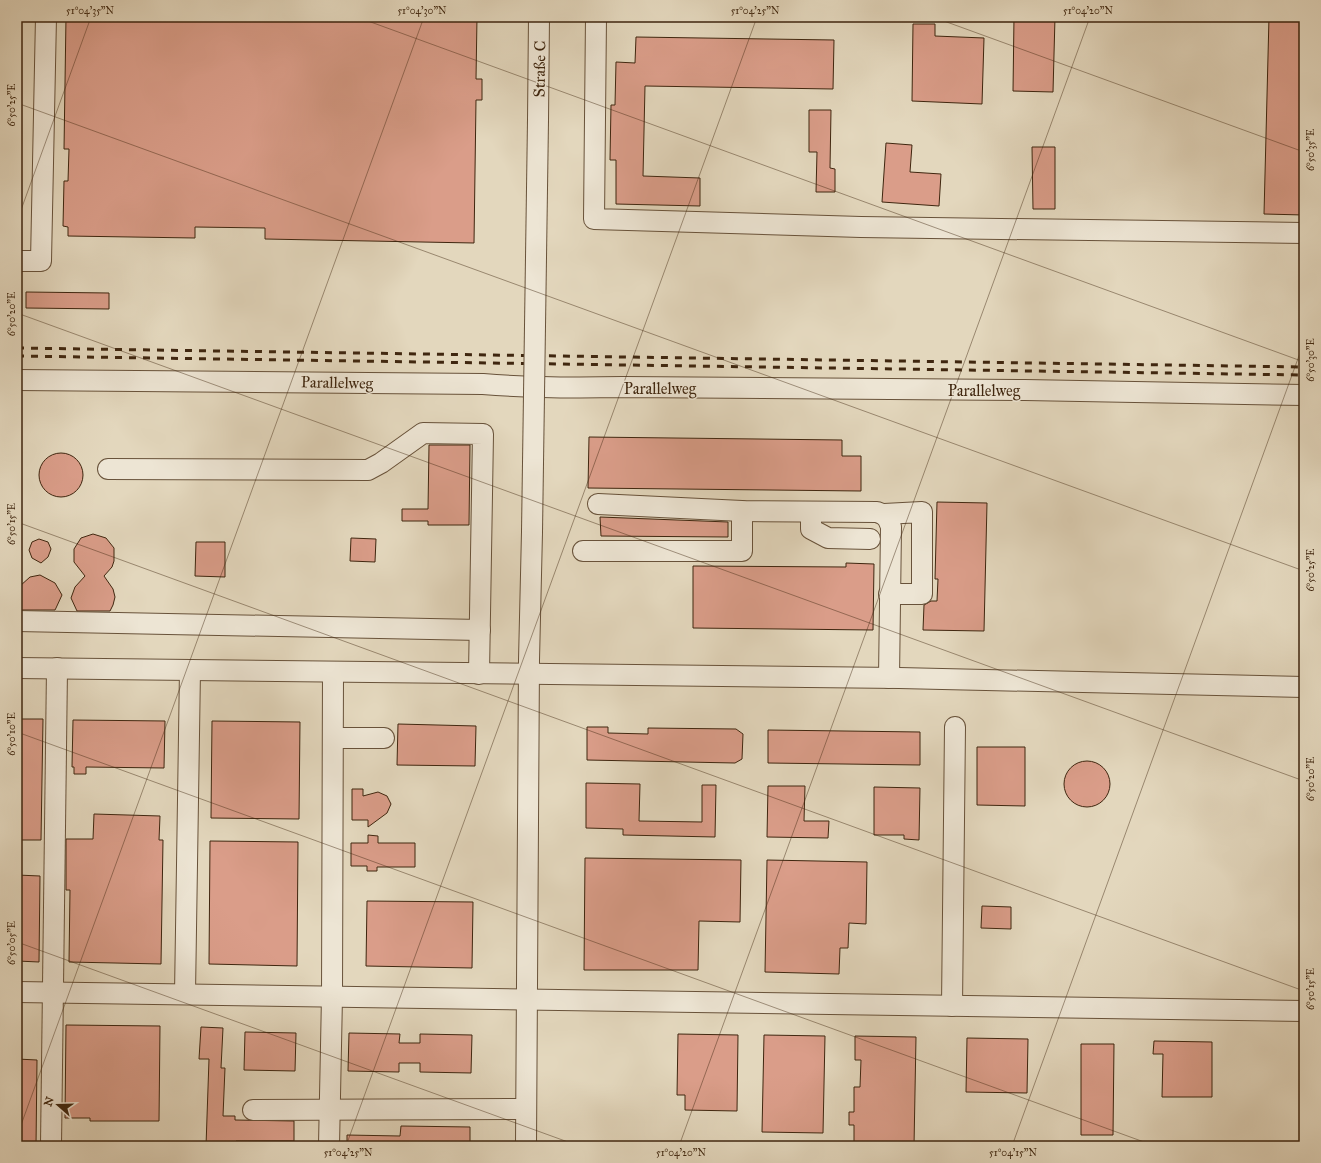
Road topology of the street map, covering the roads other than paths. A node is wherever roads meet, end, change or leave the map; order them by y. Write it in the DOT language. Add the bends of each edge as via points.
graph roads {
  1 [pos="46,17"];
  2 [pos="539,17"];
  3 [pos="596,17"];
  4 [pos="1304,234"];
  5 [pos="17,261"];
  6 [pos="17,380"];
  7 [pos="1304,395"];
  8 [pos="108,469"];
  9 [pos="598,504"];
  10 [pos="742,511"];
  11 [pos="812,512"];
  12 [pos="884,514"];
  13 [pos="870,539"];
  14 [pos="584,551"];
  15 [pos="889,594"];
  16 [pos="17,621"];
  17 [pos="480,630"];
  18 [pos="17,668"];
  19 [pos="56,668"];
  20 [pos="190,670"];
  21 [pos="333,672"];
  22 [pos="479,674"];
  23 [pos="529,675"];
  24 [pos="889,678"];
  25 [pos="1304,687"];
  26 [pos="955,727"];
  27 [pos="333,738"];
  28 [pos="384,738"];
  29 [pos="17,992"];
  30 [pos="53,992"];
  31 [pos="185,994"];
  32 [pos="332,996"];
  33 [pos="527,1000"];
  34 [pos="952,1006"];
  35 [pos="1304,1011"];
  36 [pos="526,1109"];
  37 [pos="253,1110"];
  38 [pos="329,1111"];
  39 [pos="51,1146"];
  40 [pos="328,1146"];
  41 [pos="526,1146"];
  1 -- 5 [label="street" via="42,261"];
  2 -- 23 [label="street, Straße C, bridge"];
  3 -- 4 [label="street" via="594,219 869,227"];
  6 -- 7 [label="street, Parallelweg" via="483,384 525,388 1017,390"];
  8 -- 17 [label="street" via="368,470 423,433 483,434"];
  9 -- 10 [label="street"];
  10 -- 11 [label="street"];
  10 -- 14 [label="street" via="742,551"];
  11 -- 12 [label="street"];
  11 -- 13 [label="street" via="811,529 828,538"];
  12 -- 15 [label="street" via="891,527"];
  12 -- 15 [label="street" via="922,512 922,594"];
  15 -- 24 [label="street"];
  16 -- 17 [label="street"];
  17 -- 22 [label="street"];
  18 -- 19 [label="street"];
  19 -- 20 [label="street"];
  19 -- 30 [label="street"];
  20 -- 21 [label="street"];
  20 -- 31 [label="street"];
  21 -- 22 [label="street"];
  21 -- 27 [label="street"];
  22 -- 23 [label="street"];
  23 -- 24 [label="street"];
  23 -- 33 [label="street, Straße C"];
  24 -- 25 [label="street"];
  26 -- 34 [label="street"];
  27 -- 28 [label="street"];
  27 -- 32 [label="street"];
  29 -- 30 [label="street"];
  30 -- 31 [label="street"];
  30 -- 39 [label="street"];
  31 -- 32 [label="street"];
  32 -- 33 [label="street"];
  32 -- 38 [label="street"];
  33 -- 34 [label="street"];
  33 -- 36 [label="street, Straße C"];
  34 -- 35 [label="street"];
  36 -- 38 [label="street"];
  36 -- 41 [label="street, Straße C"];
  37 -- 38 [label="street"];
  38 -- 40 [label="street"];
}
